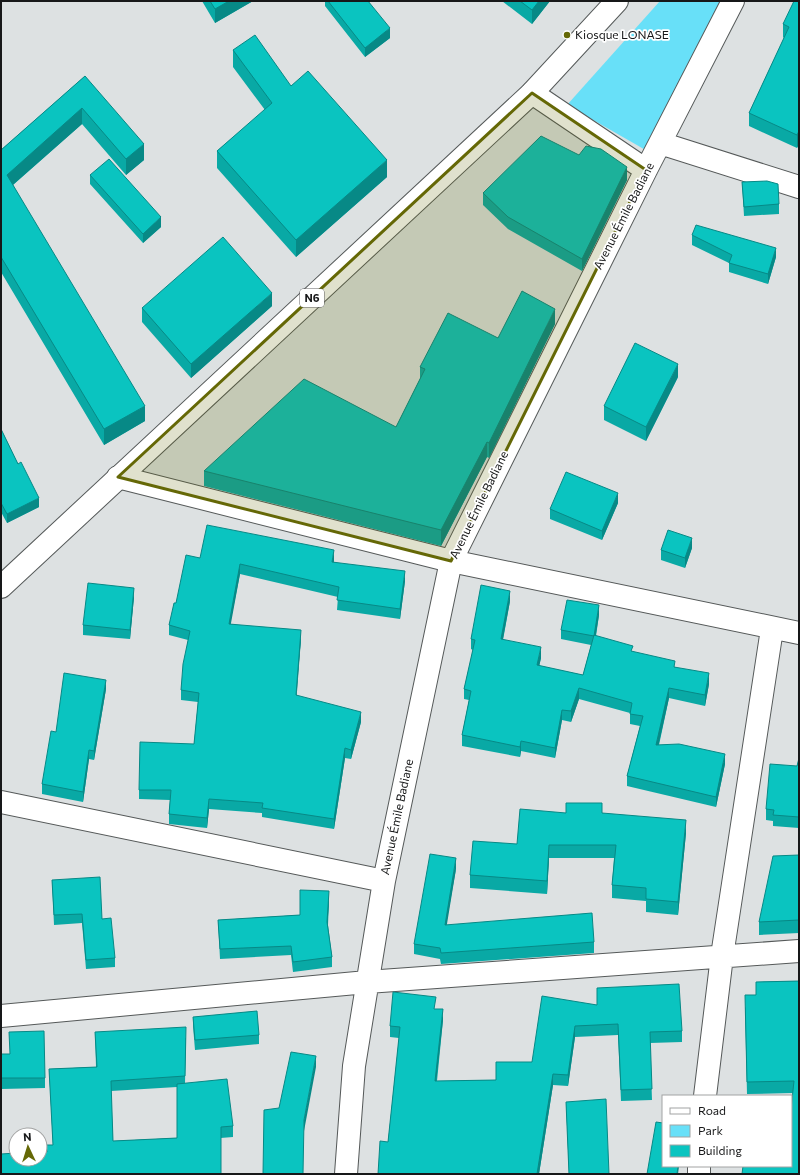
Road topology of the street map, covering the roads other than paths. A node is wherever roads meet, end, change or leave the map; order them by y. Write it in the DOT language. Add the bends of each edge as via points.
graph roads {
  1 [pos="617,1"];
  2 [pos="733,1"];
  3 [pos="532,93"];
  4 [pos="660,143"];
  5 [pos="646,170"];
  6 [pos="799,186"];
  7 [pos="118,478"];
  8 [pos="451,561"];
  9 [pos="1,587"];
  10 [pos="772,629"];
  11 [pos="799,633"];
  12 [pos="1,802"];
  13 [pos="384,881"];
  14 [pos="799,951"];
  15 [pos="722,956"];
  16 [pos="367,982"];
  17 [pos="1,1016"];
  18 [pos="705,1095"];
  19 [pos="346,1174"];
  1 -- 3 [label="street, N6"];
  2 -- 4 [label="street, Avenue Émile Badiane"];
  3 -- 5 [label="street"];
  3 -- 7 [label="street, N6"];
  4 -- 5 [label="street, Avenue Émile Badiane"];
  4 -- 6 [label="street"];
  5 -- 8 [label="street, Avenue Émile Badiane"];
  7 -- 8 [label="street"];
  7 -- 9 [label="street, N6"];
  8 -- 10 [label="street"];
  8 -- 13 [label="street, Avenue Émile Badiane"];
  10 -- 11 [label="street"];
  10 -- 15 [label="street"];
  12 -- 13 [label="street"];
  13 -- 16 [label="street, Avenue Émile Badiane"];
  14 -- 15 [label="street"];
  15 -- 16 [label="street"];
  15 -- 18 [label="street"];
  16 -- 17 [label="street"];
  16 -- 19 [label="street, Avenue Émile Badiane" via="354,1066"];
}
